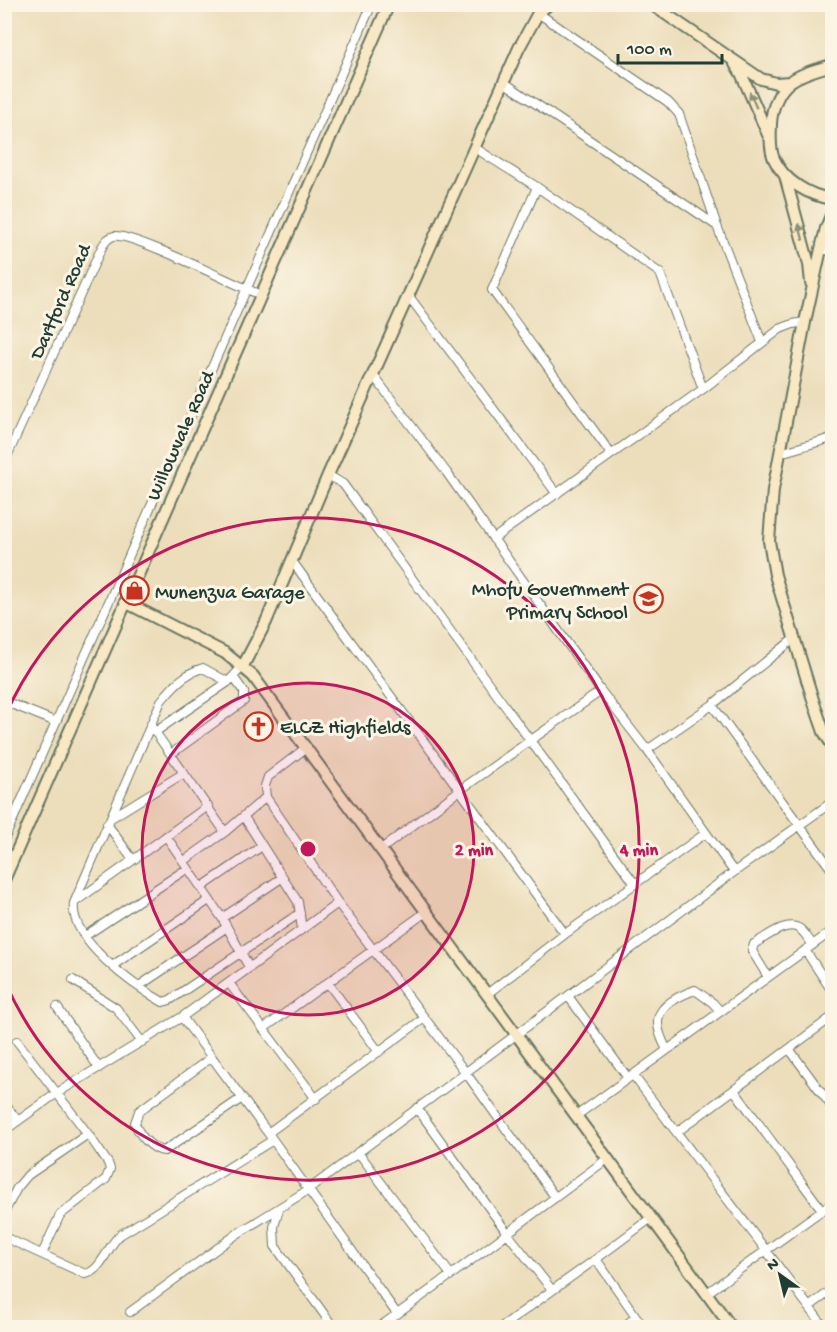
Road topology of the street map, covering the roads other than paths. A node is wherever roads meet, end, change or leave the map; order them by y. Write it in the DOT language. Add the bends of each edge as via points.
graph roads {
  1 [pos="372,4"];
  2 [pos="389,4"];
  3 [pos="549,4"];
  4 [pos="651,4"];
  5 [pos="538,13"];
  6 [pos="733,61"];
  7 [pos="832,65"];
  8 [pos="789,82"];
  9 [pos="505,83"];
  10 [pos="770,140"];
  11 [pos="475,148"];
  12 [pos="785,176"];
  13 [pos="537,187"];
  14 [pos="832,198"];
  15 [pos="832,213"];
  16 [pos="717,226"];
  17 [pos="821,249"];
  18 [pos="832,251"];
  19 [pos="247,289"];
  20 [pos="812,289"];
  21 [pos="261,295"];
  22 [pos="408,295"];
  23 [pos="806,322"];
  24 [pos="762,342"];
  25 [pos="373,375"];
  26 [pos="703,389"];
  27 [pos="832,438"];
  28 [pos="780,453"];
  29 [pos="611,454"];
  30 [pos="4,464"];
  31 [pos="328,475"];
  32 [pos="557,494"];
  33 [pos="493,539"];
  34 [pos="292,561"];
  35 [pos="125,602"];
  36 [pos="795,638"];
  37 [pos="243,666"];
  38 [pos="231,680"];
  39 [pos="602,691"];
  40 [pos="4,701"];
  41 [pos="712,705"];
  42 [pos="56,722"];
  43 [pos="153,729"];
  44 [pos="828,730"];
  45 [pos="530,741"];
  46 [pos="832,745"];
  47 [pos="307,747"];
  48 [pos="647,750"];
  49 [pos="171,754"];
  50 [pos="184,772"];
  51 [pos="460,790"];
  52 [pos="266,797"];
  53 [pos="832,802"];
  54 [pos="208,806"];
  55 [pos="244,817"];
  56 [pos="109,821"];
  57 [pos="801,824"];
  58 [pos="225,832"];
  59 [pos="706,833"];
  60 [pos="166,836"];
  61 [pos="4,840"];
  62 [pos="262,846"];
  63 [pos="380,850"];
  64 [pos="133,860"];
  65 [pos="186,864"];
  66 [pos="832,870"];
  67 [pos="734,872"];
  68 [pos="283,877"];
  69 [pos="4,880"];
  70 [pos="634,884"];
  71 [pos="202,887"];
  72 [pos="209,900"];
  73 [pos="74,903"];
  74 [pos="338,903"];
  75 [pos="426,912"];
  76 [pos="300,913"];
  77 [pos="222,918"];
  78 [pos="227,927"];
  79 [pos="302,929"];
  80 [pos="832,931"];
  81 [pos="565,934"];
  82 [pos="85,936"];
  83 [pos="813,945"];
  84 [pos="805,950"];
  85 [pos="375,951"];
  86 [pos="242,952"];
  87 [pos="112,966"];
  88 [pos="249,967"];
  89 [pos="768,977"];
  90 [pos="74,980"];
  91 [pos="229,983"];
  92 [pos="328,983"];
  93 [pos="139,986"];
  94 [pos="832,991"];
  95 [pos="487,994"];
  96 [pos="568,996"];
  97 [pos="57,1007"];
  98 [pos="720,1011"];
  99 [pos="182,1017"];
  100 [pos="832,1017"];
  101 [pos="423,1018"];
  102 [pos="263,1029"];
  103 [pos="516,1034"];
  104 [pos="17,1041"];
  105 [pos="142,1042"];
  106 [pos="667,1050"];
  107 [pos="790,1050"];
  108 [pos="379,1052"];
  109 [pos="212,1057"];
  110 [pos="99,1068"];
  111 [pos="466,1073"];
  112 [pos="631,1076"];
  113 [pos="734,1090"];
  114 [pos="57,1093"];
  115 [pos="242,1098"];
  116 [pos="316,1099"];
  117 [pos="4,1103"];
  118 [pos="832,1107"];
  119 [pos="417,1108"];
  120 [pos="576,1116"];
  121 [pos="18,1121"];
  122 [pos="4,1131"];
  123 [pos="677,1132"];
  124 [pos="268,1133"];
  125 [pos="88,1134"];
  126 [pos="273,1140"];
  127 [pos="358,1152"];
  128 [pos="607,1159"];
  129 [pos="308,1190"];
  130 [pos="555,1197"];
  131 [pos="832,1203"];
  132 [pos="279,1209"];
  133 [pos="822,1210"];
  134 [pos="4,1213"];
  135 [pos="651,1218"];
  136 [pos="508,1234"];
  137 [pos="4,1238"];
  138 [pos="768,1249"];
  139 [pos="42,1254"];
  140 [pos="596,1259"];
  141 [pos="451,1275"];
  142 [pos="552,1290"];
  143 [pos="832,1290"];
  144 [pos="706,1293"];
  145 [pos="810,1306"];
  146 [pos="130,1312"];
  147 [pos="397,1314"];
  148 [pos="636,1317"];
  149 [pos="333,1328"];
  150 [pos="378,1328"];
  151 [pos="500,1328"];
  152 [pos="622,1328"];
  153 [pos="644,1328"];
  154 [pos="732,1328"];
  155 [pos="825,1328"];
  1 -- 19 [label="street"];
  2 -- 21 [label="street, Willowvale Road"];
  3 -- 5 [label="street"];
  4 -- 6 [label="street"];
  5 -- 9 [label="street"];
  5 -- 16 [label="street" via="674,107 683,122"];
  6 -- 8 [label="street" via="761,79"];
  10 -- 6 [label="street, one-way"];
  7 -- 8 [label="street"];
  8 -- 10 [label="street" via="776,100"];
  9 -- 11 [label="street"];
  9 -- 16 [label="street"];
  10 -- 12 [label="street" via="774,158"];
  11 -- 13 [label="street"];
  11 -- 22 [label="street"];
  12 -- 14 [label="street" via="803,189"];
  20 -- 12 [label="street, one-way"];
  13 -- 26 [label="street" via="660,273"];
  13 -- 29 [label="street" via="492,290"];
  15 -- 17 [label="street"];
  16 -- 24 [label="street"];
  17 -- 18 [label="street"];
  17 -- 20 [label="street"];
  19 -- 21 [label="street, Dartford Road"];
  19 -- 30 [label="street, Dartford Road" via="140,242 108,238"];
  19 -- 42 [label="street"];
  20 -- 23 [label="street"];
  21 -- 35 [label="street, Willowvale Road"];
  22 -- 25 [label="street"];
  22 -- 32 [label="street"];
  23 -- 24 [label="street" via="780,329"];
  23 -- 28 [label="street"];
  24 -- 26 [label="street"];
  25 -- 31 [label="street"];
  25 -- 33 [label="street"];
  26 -- 29 [label="street"];
  27 -- 28 [label="street"];
  28 -- 36 [label="street" via="769,541"];
  29 -- 32 [label="street"];
  31 -- 34 [label="street"];
  31 -- 45 [label="street" via="343,484"];
  32 -- 33 [label="street"];
  33 -- 39 [label="street"];
  34 -- 37 [label="street"];
  34 -- 51 [label="street"];
  35 -- 37 [label="street" via="194,636"];
  35 -- 69 [label="street, Willowvale Road"];
  36 -- 41 [label="street"];
  36 -- 44 [label="street"];
  37 -- 38 [label="street"];
  37 -- 47 [label="street"];
  38 -- 43 [label="street"];
  38 -- 43 [label="street" via="203,668 193,671 172,686 161,701"];
  38 -- 49 [label="street" via="244,692 244,701"];
  39 -- 45 [label="street"];
  39 -- 48 [label="street"];
  40 -- 42 [label="street"];
  41 -- 48 [label="street"];
  41 -- 57 [label="street"];
  42 -- 61 [label="street"];
  43 -- 49 [label="street"];
  43 -- 56 [label="street"];
  44 -- 46 [label="street"];
  45 -- 51 [label="street"];
  45 -- 70 [label="street"];
  47 -- 52 [label="street" via="268,777"];
  47 -- 63 [label="street"];
  48 -- 59 [label="street"];
  49 -- 50 [label="street"];
  50 -- 54 [label="street"];
  50 -- 56 [label="street"];
  51 -- 63 [label="street"];
  51 -- 81 [label="street"];
  52 -- 55 [label="street"];
  52 -- 74 [label="street"];
  53 -- 57 [label="street"];
  54 -- 58 [label="street"];
  54 -- 60 [label="street"];
  55 -- 58 [label="street"];
  55 -- 62 [label="street"];
  56 -- 64 [label="street"];
  56 -- 73 [label="street"];
  57 -- 66 [label="street"];
  57 -- 67 [label="street"];
  58 -- 65 [label="street"];
  59 -- 67 [label="street"];
  59 -- 70 [label="street"];
  60 -- 64 [label="street"];
  60 -- 65 [label="street"];
  62 -- 68 [label="street"];
  62 -- 71 [label="street"];
  63 -- 75 [label="street"];
  64 -- 73 [label="street"];
  65 -- 71 [label="street"];
  65 -- 82 [label="street"];
  67 -- 96 [label="street"];
  68 -- 76 [label="street"];
  68 -- 77 [label="street"];
  70 -- 81 [label="street"];
  71 -- 72 [label="street"];
  72 -- 77 [label="street"];
  72 -- 87 [label="street"];
  73 -- 82 [label="street" via="73,914"];
  74 -- 79 [label="street"];
  74 -- 85 [label="street"];
  75 -- 85 [label="street"];
  75 -- 95 [label="street"];
  76 -- 79 [label="street"];
  76 -- 86 [label="street"];
  77 -- 78 [label="street"];
  78 -- 86 [label="street"];
  78 -- 93 [label="street"];
  79 -- 88 [label="street"];
  80 -- 83 [label="street"];
  81 -- 95 [label="street"];
  82 -- 87 [label="street"];
  83 -- 84 [label="street"];
  83 -- 89 [label="street" via="793,926 754,944 752,951"];
  84 -- 89 [label="street"];
  84 -- 94 [label="street"];
  85 -- 92 [label="street"];
  85 -- 101 [label="street"];
  86 -- 88 [label="street"];
  86 -- 93 [label="street" via="167,1002"];
  87 -- 93 [label="street"];
  88 -- 91 [label="street"];
  89 -- 98 [label="street"];
  90 -- 105 [label="street" via="116,1008"];
  91 -- 99 [label="street"];
  91 -- 102 [label="street"];
  92 -- 102 [label="street"];
  92 -- 108 [label="street"];
  95 -- 103 [label="street"];
  96 -- 103 [label="street"];
  96 -- 112 [label="street"];
  97 -- 110 [label="street"];
  98 -- 106 [label="street"];
  98 -- 106 [label="street" via="694,990 670,1002 657,1021"];
  99 -- 105 [label="street"];
  99 -- 109 [label="street"];
  100 -- 107 [label="street"];
  101 -- 108 [label="street"];
  101 -- 111 [label="street"];
  102 -- 116 [label="street"];
  103 -- 111 [label="street"];
  103 -- 120 [label="street"];
  104 -- 114 [label="street"];
  105 -- 110 [label="street"];
  106 -- 112 [label="street"];
  107 -- 113 [label="street"];
  107 -- 118 [label="street"];
  108 -- 116 [label="street"];
  109 -- 115 [label="street"];
  109 -- 115 [label="street" via="139,1111 135,1123 138,1130 155,1149 164,1151"];
  110 -- 114 [label="street"];
  111 -- 119 [label="street"];
  111 -- 130 [label="street"];
  112 -- 120 [label="street"];
  112 -- 123 [label="street"];
  113 -- 123 [label="street"];
  113 -- 133 [label="street"];
  114 -- 121 [label="street"];
  114 -- 125 [label="street"];
  115 -- 124 [label="street"];
  116 -- 124 [label="street"];
  117 -- 121 [label="street"];
  119 -- 127 [label="street"];
  119 -- 136 [label="street"];
  120 -- 128 [label="street"];
  121 -- 122 [label="street"];
  123 -- 138 [label="street"];
  124 -- 126 [label="street"];
  125 -- 134 [label="street" via="28,1175"];
  125 -- 139 [label="street" via="108,1163 109,1174 60,1215"];
  126 -- 129 [label="street"];
  126 -- 139 [label="street" via="120,1235 90,1273"];
  127 -- 129 [label="street"];
  127 -- 141 [label="street"];
  128 -- 130 [label="street"];
  128 -- 135 [label="street"];
  129 -- 132 [label="street"];
  129 -- 147 [label="street"];
  130 -- 136 [label="street"];
  131 -- 133 [label="street"];
  132 -- 146 [label="street" via="237,1234"];
  132 -- 149 [label="street" via="274,1227 276,1246"];
  133 -- 138 [label="street"];
  135 -- 140 [label="street"];
  135 -- 144 [label="street"];
  136 -- 141 [label="street"];
  136 -- 142 [label="street"];
  137 -- 139 [label="street"];
  138 -- 144 [label="street"];
  138 -- 145 [label="street"];
  140 -- 142 [label="street"];
  140 -- 148 [label="street"];
  141 -- 147 [label="street"];
  142 -- 151 [label="street"];
  143 -- 145 [label="street"];
  144 -- 154 [label="street"];
  145 -- 155 [label="street"];
  147 -- 150 [label="street"];
  148 -- 152 [label="street"];
  148 -- 153 [label="street"];
}
